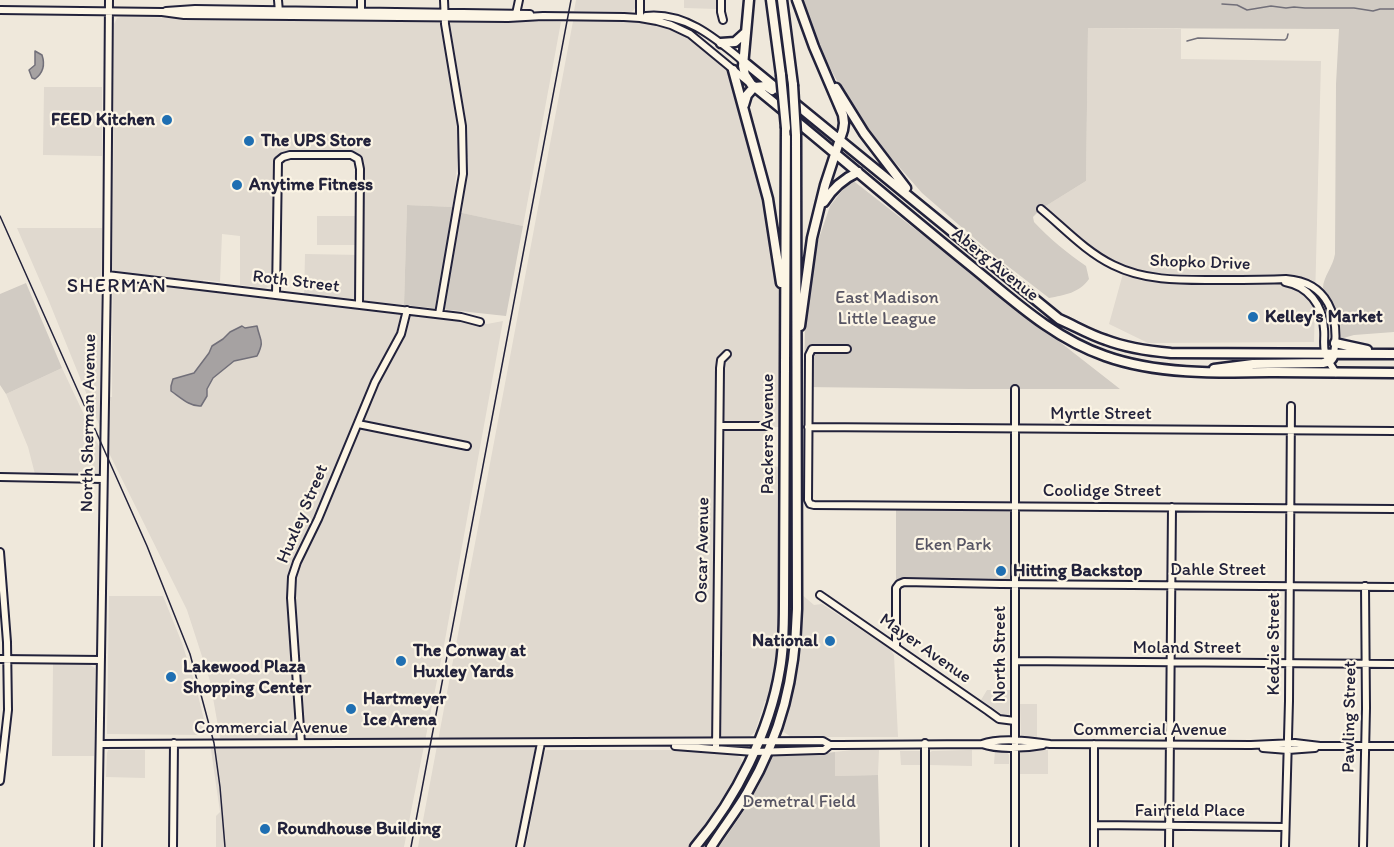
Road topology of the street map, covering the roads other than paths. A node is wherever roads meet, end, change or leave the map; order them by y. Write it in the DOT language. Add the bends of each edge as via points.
graph roads {
  1 [pos="109,0"];
  2 [pos="278,0"];
  3 [pos="361,0"];
  4 [pos="444,0"];
  5 [pos="519,0"];
  6 [pos="640,0"];
  7 [pos="721,0"];
  8 [pos="748,0"];
  9 [pos="771,0"];
  10 [pos="782,0"];
  11 [pos="797,0"];
  12 [pos="0,10"];
  13 [pos="109,11"];
  14 [pos="279,13"];
  15 [pos="361,14"];
  16 [pos="444,15"];
  17 [pos="516,15"];
  18 [pos="640,18"];
  19 [pos="723,20"];
  20 [pos="746,33"];
  21 [pos="721,44"];
  22 [pos="818,54"];
  23 [pos="743,61"];
  24 [pos="733,70"];
  25 [pos="752,85"];
  26 [pos="744,110"];
  27 [pos="816,121"];
  28 [pos="840,140"];
  29 [pos="835,153"];
  30 [pos="858,172"];
  31 [pos="916,201"];
  32 [pos="1041,209"];
  33 [pos="818,213"];
  34 [pos="107,275"];
  35 [pos="1272,280"];
  36 [pos="276,295"];
  37 [pos="358,304"];
  38 [pos="406,310"];
  39 [pos="785,313"];
  40 [pos="439,314"];
  41 [pos="480,322"];
  42 [pos="1335,343"];
  43 [pos="847,349"];
  44 [pos="796,353"];
  45 [pos="727,354"];
  46 [pos="1391,354"];
  47 [pos="1330,356"];
  48 [pos="1196,371"];
  49 [pos="1336,373"];
  50 [pos="1394,373"];
  51 [pos="1015,389"];
  52 [pos="1290,406"];
  53 [pos="358,424"];
  54 [pos="720,426"];
  55 [pos="766,426"];
  56 [pos="808,427"];
  57 [pos="1015,428"];
  58 [pos="1290,430"];
  59 [pos="1394,431"];
  60 [pos="467,446"];
  61 [pos="0,477"];
  62 [pos="103,479"];
  63 [pos="1015,506"];
  64 [pos="1172,507"];
  65 [pos="1290,508"];
  66 [pos="1394,509"];
  67 [pos="0,552"];
  68 [pos="1015,584"];
  69 [pos="1171,585"];
  70 [pos="1290,586"];
  71 [pos="1365,586"];
  72 [pos="1394,587"];
  73 [pos="820,595"];
  74 [pos="896,647"];
  75 [pos="4,659"];
  76 [pos="101,660"];
  77 [pos="1015,661"];
  78 [pos="1171,662"];
  79 [pos="1289,663"];
  80 [pos="1366,664"];
  81 [pos="1394,664"];
  82 [pos="1015,721"];
  83 [pos="759,742"];
  84 [pos="772,742"];
  85 [pos="174,743"];
  86 [pos="301,743"];
  87 [pos="541,743"];
  88 [pos="925,743"];
  89 [pos="100,744"];
  90 [pos="1015,744"];
  91 [pos="1094,744"];
  92 [pos="830,745"];
  93 [pos="1170,745"];
  94 [pos="716,746"];
  95 [pos="1365,746"];
  96 [pos="1394,746"];
  97 [pos="1288,747"];
  98 [pos="754,752"];
  99 [pos="767,752"];
  100 [pos="0,781"];
  101 [pos="1094,825"];
  102 [pos="1169,826"];
  103 [pos="1285,827"];
  104 [pos="98,847"];
  105 [pos="173,847"];
  106 [pos="520,847"];
  107 [pos="694,847"];
  108 [pos="711,847"];
  109 [pos="926,847"];
  110 [pos="1015,847"];
  111 [pos="1094,847"];
  112 [pos="1169,847"];
  113 [pos="1285,847"];
  114 [pos="1363,847"];
  1 -- 13 [label="street, North Sherman Avenue"];
  2 -- 14 [label="street"];
  3 -- 15 [label="street"];
  4 -- 16 [label="street"];
  5 -- 17 [label="street"];
  6 -- 18 [label="street"];
  7 -- 19 [label="street"];
  8 -- 20 [label="main road"];
  9 -- 39 [label="main road, Packers Avenue, bridge" via="786,128"];
  10 -- 44 [label="main road, Packers Avenue, bridge" via="796,135"];
  11 -- 22 [label="main road"];
  12 -- 13 [label="street, Aberg Avenue"];
  13 -- 14 [label="street, Aberg Avenue" via="178,15 196,9"];
  13 -- 34 [label="street, North Sherman Avenue"];
  14 -- 15 [label="street, Aberg Avenue"];
  15 -- 16 [label="street, Aberg Avenue"];
  16 -- 17 [label="street, Aberg Avenue"];
  16 -- 40 [label="street" via="462,126 463,174"];
  17 -- 18 [label="street, Aberg Avenue"];
  18 -- 21 [label="street, Aberg Avenue" via="655,15 681,20"];
  18 -- 24 [label="street, Aberg Avenue" via="690,34"];
  20 -- 21 [label="main road" via="735,42"];
  20 -- 23 [label="main road"];
  21 -- 23 [label="street, Aberg Avenue"];
  22 -- 28 [label="main road" via="844,118"];
  22 -- 31 [label="main road" via="864,133"];
  23 -- 25 [label="main road" via="743,70"];
  23 -- 27 [label="main road, Aberg Avenue"];
  24 -- 25 [label="street, Aberg Avenue"];
  24 -- 26 [label="main road"];
  25 -- 26 [label="main road"];
  25 -- 27 [label="main road" via="768,87"];
  25 -- 29 [label="main road, Aberg Avenue"];
  26 -- 39 [label="main road" via="768,199"];
  27 -- 28 [label="main road, Aberg Avenue"];
  28 -- 29 [label="main road"];
  28 -- 31 [label="main road, Aberg Avenue"];
  29 -- 30 [label="main road, Aberg Avenue"];
  29 -- 33 [label="main road"];
  30 -- 33 [label="main road" via="832,191"];
  30 -- 48 [label="main road, Aberg Avenue" via="1054,332 1114,359"];
  31 -- 47 [label="main road, Aberg Avenue" via="1059,319 1108,341 1171,353"];
  32 -- 35 [label="street, Shopko Drive" via="1112,265 1140,276"];
  33 -- 44 [label="main road"];
  34 -- 36 [label="street, Roth Street"];
  34 -- 62 [label="street, North Sherman Avenue"];
  35 -- 42 [label="street, Shopko Drive" via="1294,279 1323,295 1335,323"];
  35 -- 47 [label="street, Shopko Drive" via="1299,286 1311,294 1323,318"];
  36 -- 37 [label="street, Roth Street"];
  36 -- 37 [label="street" via="278,161 291,155 348,154 355,156 360,169"];
  37 -- 38 [label="street, Roth Street"];
  38 -- 40 [label="street, Roth Street"];
  38 -- 53 [label="street, Huxley Street" via="401,334"];
  39 -- 83 [label="main road, Packers Avenue" via="783,634 777,686"];
  40 -- 41 [label="street, Roth Street"];
  42 -- 46 [label="main road"];
  42 -- 47 [label="street, Shopko Drive"];
  43 -- 56 [label="street" via="811,350"];
  44 -- 84 [label="main road, Packers Avenue" via="796,639 787,698"];
  45 -- 54 [label="street, Oscar Avenue" via="720,368"];
  46 -- 47 [label="main road, Aberg Avenue"];
  47 -- 48 [label="main road" via="1313,364 1240,365"];
  47 -- 49 [label="street, Shopko Drive"];
  48 -- 49 [label="main road, Aberg Avenue"];
  49 -- 50 [label="main road, Aberg Avenue"];
  51 -- 57 [label="street, North Street"];
  52 -- 58 [label="street, Kedzie Street"];
  53 -- 60 [label="street"];
  53 -- 86 [label="street, Huxley Street" via="292,577"];
  54 -- 55 [label="street"];
  54 -- 94 [label="street, Oscar Avenue"];
  56 -- 57 [label="street, Myrtle Street"];
  56 -- 63 [label="street, Coolidge Street" via="810,504"];
  57 -- 58 [label="street, Myrtle Street"];
  57 -- 63 [label="street, North Street"];
  58 -- 59 [label="street, Myrtle Street"];
  58 -- 65 [label="street, Kedzie Street"];
  61 -- 62 [label="street"];
  62 -- 76 [label="street, North Sherman Avenue"];
  63 -- 64 [label="street, Coolidge Street"];
  63 -- 68 [label="street, North Street"];
  64 -- 65 [label="street, Coolidge Street"];
  64 -- 69 [label="street"];
  65 -- 66 [label="street, Coolidge Street"];
  65 -- 70 [label="street, Kedzie Street"];
  67 -- 75 [label="street"];
  68 -- 69 [label="street, Dahle Street"];
  68 -- 74 [label="street, Dahle Street" via="898,585"];
  68 -- 77 [label="street, North Street"];
  69 -- 70 [label="street, Dahle Street"];
  69 -- 78 [label="street"];
  70 -- 71 [label="street, Dahle Street"];
  70 -- 79 [label="street, Kedzie Street"];
  71 -- 72 [label="street, Dahle Street"];
  71 -- 80 [label="street, Pawling Street"];
  73 -- 74 [label="street, Mayer Avenue"];
  74 -- 82 [label="street, Mayer Avenue" via="993,715"];
  75 -- 76 [label="street"];
  75 -- 100 [label="street" via="7,720"];
  76 -- 89 [label="street, North Sherman Avenue"];
  77 -- 78 [label="street, Moland Street"];
  77 -- 82 [label="street, North Street"];
  78 -- 79 [label="street, Moland Street"];
  78 -- 93 [label="street"];
  79 -- 80 [label="street, Moland Street"];
  79 -- 97 [label="street, Kedzie Street"];
  80 -- 81 [label="street, Moland Street"];
  80 -- 95 [label="street, Pawling Street"];
  82 -- 90 [label="street, North Street"];
  83 -- 84 [label="street, Commercial Avenue"];
  83 -- 94 [label="street, Commercial Avenue"];
  83 -- 98 [label="main road, Packers Avenue"];
  84 -- 92 [label="street, Commercial Avenue" via="824,741"];
  84 -- 99 [label="main road, Packers Avenue"];
  85 -- 86 [label="street, Commercial Avenue"];
  85 -- 89 [label="street, Commercial Avenue"];
  85 -- 105 [label="street"];
  86 -- 87 [label="street, Commercial Avenue"];
  87 -- 94 [label="street, Commercial Avenue"];
  87 -- 106 [label="street"];
  88 -- 90 [label="street, Commercial Avenue"];
  88 -- 92 [label="street, Commercial Avenue"];
  88 -- 109 [label="street"];
  89 -- 104 [label="street, North Sherman Avenue"];
  90 -- 91 [label="street, Commercial Avenue"];
  90 -- 110 [label="street, North Street"];
  91 -- 93 [label="street, Commercial Avenue"];
  91 -- 101 [label="street"];
  92 -- 99 [label="street, Commercial Avenue" via="824,750"];
  93 -- 97 [label="street, Commercial Avenue"];
  93 -- 102 [label="street"];
  94 -- 98 [label="street, Commercial Avenue"];
  95 -- 96 [label="street, Commercial Avenue"];
  95 -- 97 [label="street, Commercial Avenue"];
  95 -- 114 [label="street, Pawling Street"];
  97 -- 103 [label="street, Kedzie Street"];
  98 -- 99 [label="street, Commercial Avenue"];
  98 -- 107 [label="main road, Packers Avenue" via="737,786"];
  99 -- 108 [label="main road, Packers Avenue" via="746,794"];
  101 -- 102 [label="street, Fairfield Place"];
  101 -- 111 [label="street"];
  102 -- 103 [label="street, Fairfield Place"];
  102 -- 112 [label="street"];
  103 -- 113 [label="street, Kedzie Street"];
}
